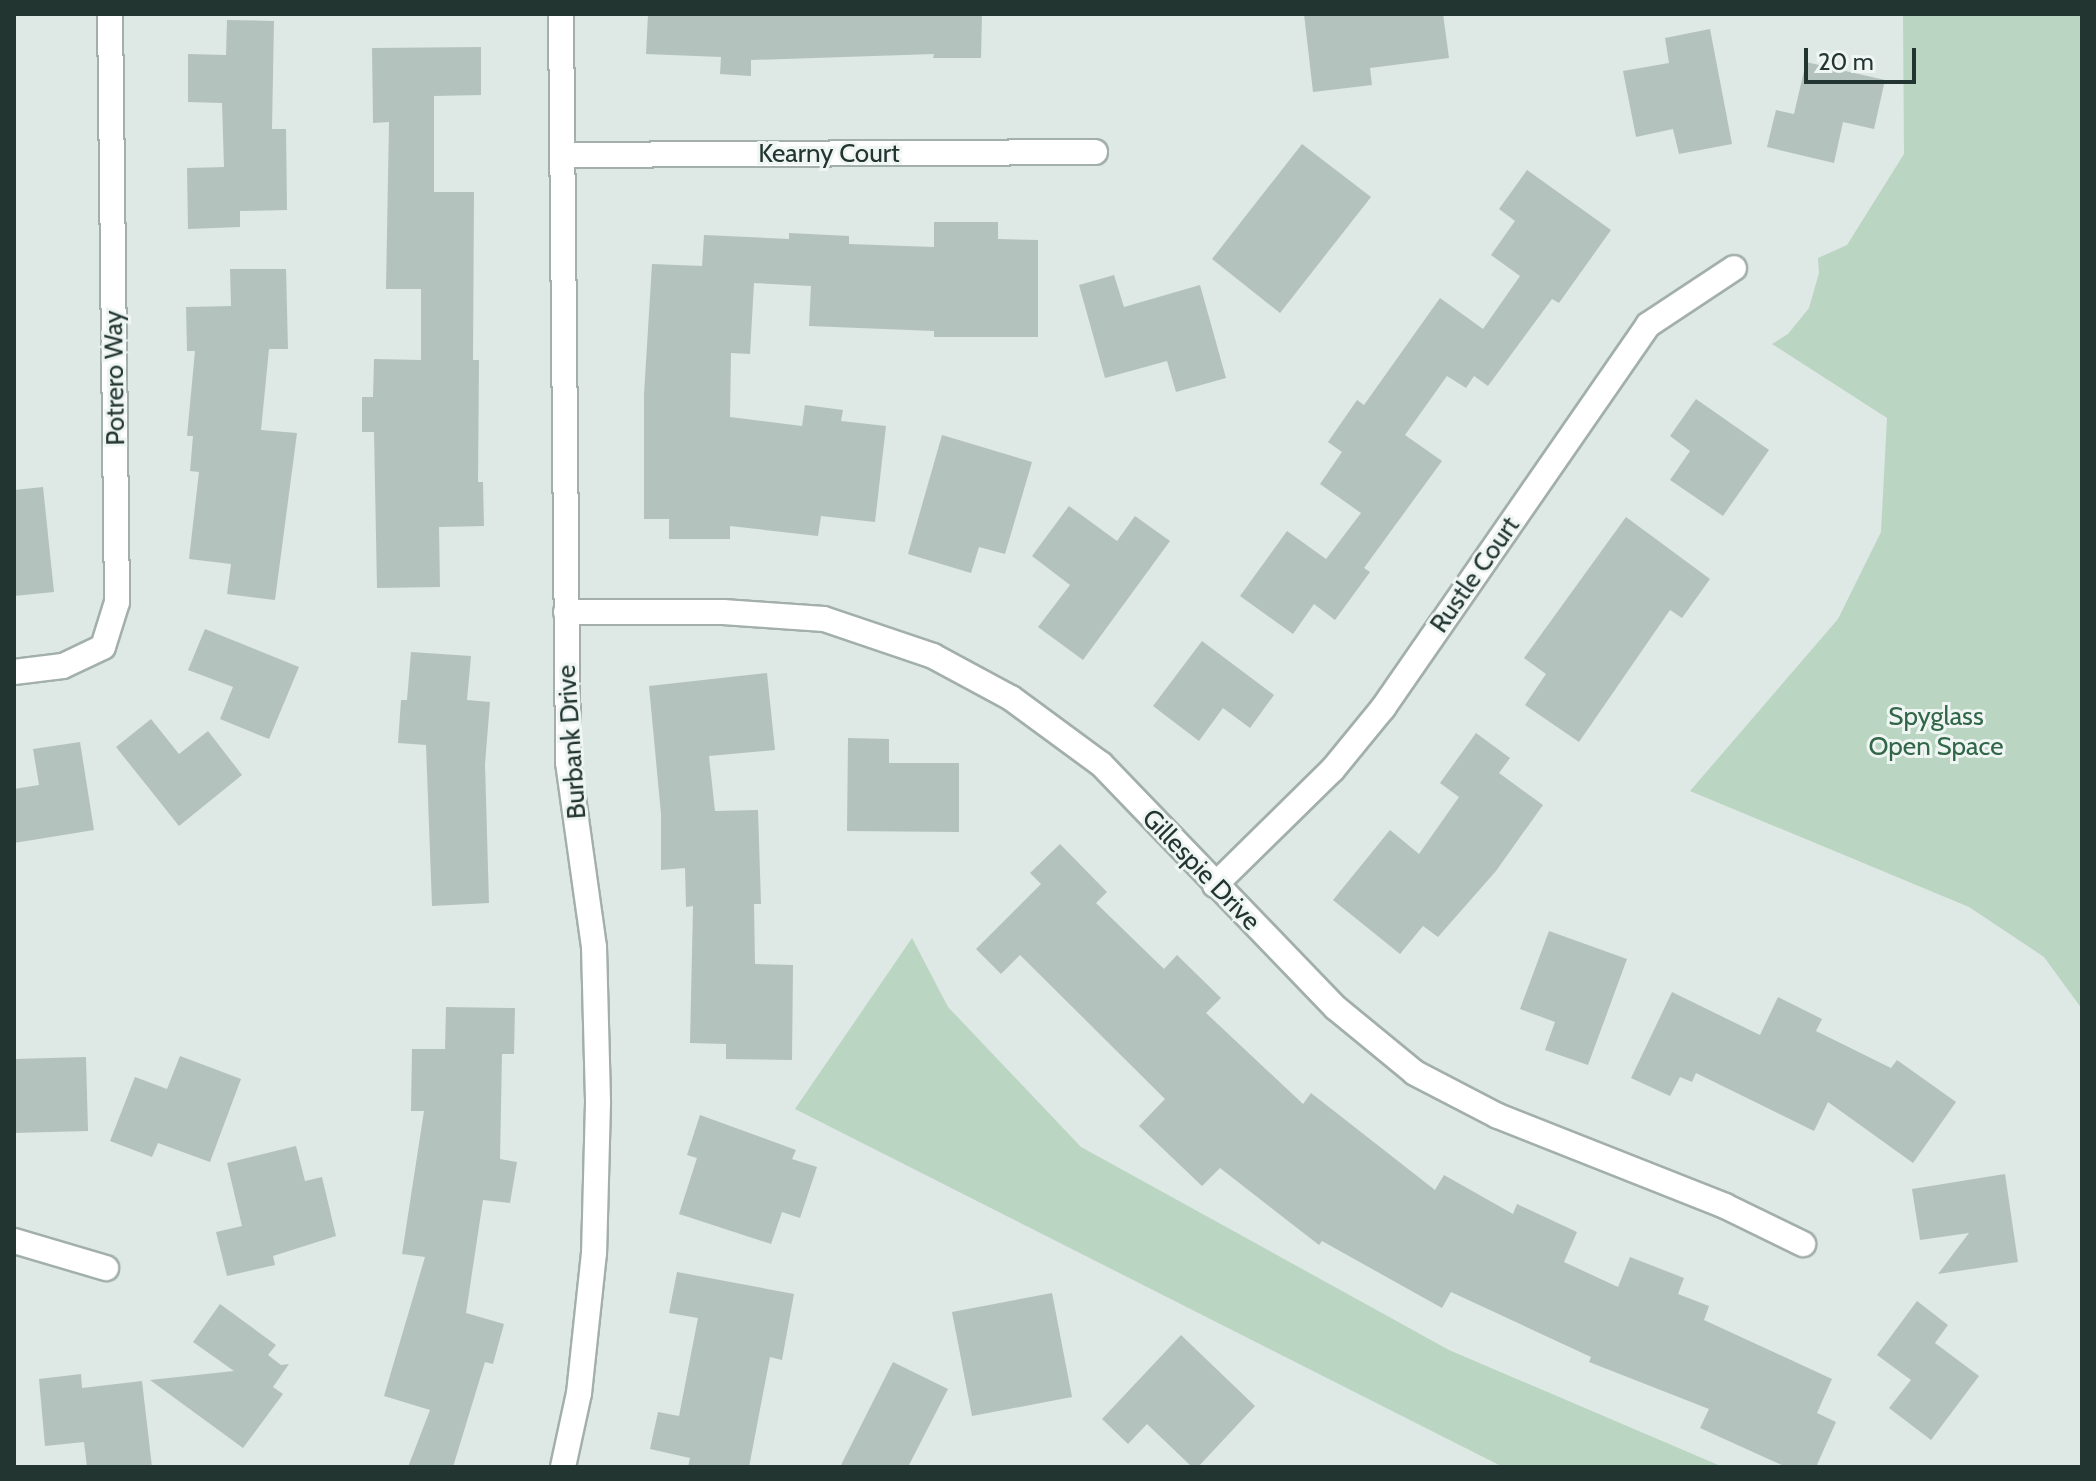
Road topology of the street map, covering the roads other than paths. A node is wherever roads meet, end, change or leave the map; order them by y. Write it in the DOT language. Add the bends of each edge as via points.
graph roads {
  1 [pos="110,14"];
  2 [pos="561,14"];
  3 [pos="1095,152"];
  4 [pos="563,155"];
  5 [pos="1734,268"];
  6 [pos="566,612"];
  7 [pos="14,672"];
  8 [pos="1215,885"];
  9 [pos="14,1241"];
  10 [pos="1803,1244"];
  11 [pos="106,1268"];
  12 [pos="563,1467"];
  1 -- 7 [label="street, Potrero Way" via="117,602 103,647 63,666"];
  2 -- 4 [label="street, Burbank Drive"];
  3 -- 4 [label="street, Kearny Court"];
  4 -- 6 [label="street, Burbank Drive"];
  5 -- 8 [label="street, Rustle Court" via="1648,325 1383,708 1333,769"];
  6 -- 8 [label="street, Gillespie Drive" via="723,612 824,619 933,656 1011,698 1101,764"];
  6 -- 12 [label="street, Burbank Drive" via="568,762 594,947 598,1103 594,1253 579,1393"];
  8 -- 10 [label="street, Gillespie Drive" via="1336,1008 1415,1073 1498,1116 1725,1206"];
  9 -- 11 [label="street"];
}
